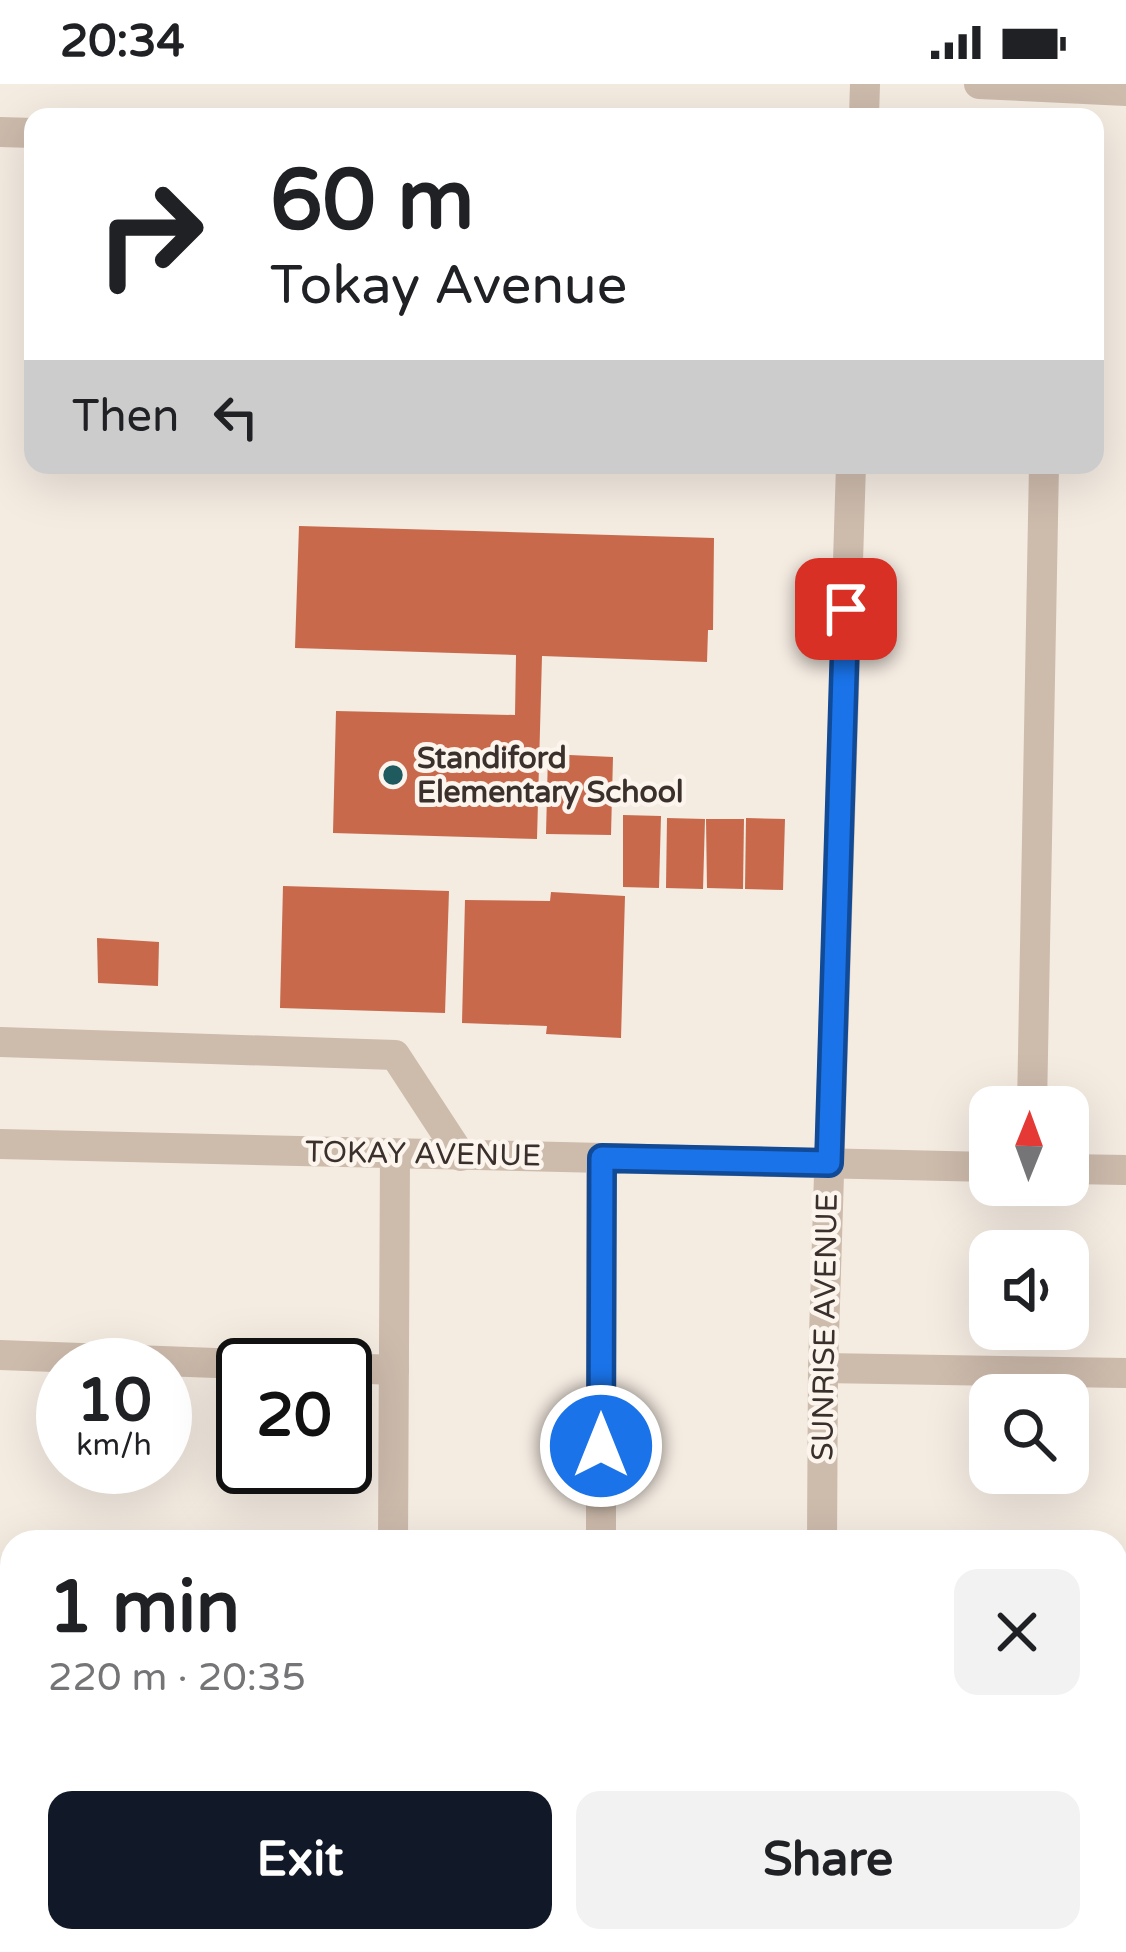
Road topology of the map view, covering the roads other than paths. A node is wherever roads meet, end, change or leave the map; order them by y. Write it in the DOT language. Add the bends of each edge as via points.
graph roads {
  1 [pos="980,84"];
  2 [pos="1126,91"];
  3 [pos="851,474"];
  4 [pos="1044,474"];
  5 [pos="0,1042"];
  6 [pos="1032,1086"];
  7 [pos="0,1144"];
  8 [pos="395,1154"];
  9 [pos="461,1156"];
  10 [pos="602,1158"];
  11 [pos="829,1163"];
  12 [pos="969,1166"];
  13 [pos="1089,1169"];
  14 [pos="1126,1170"];
  15 [pos="0,1355"];
  16 [pos="216,1363"];
  17 [pos="823,1368"];
  18 [pos="372,1369"];
  19 [pos="394,1370"];
  20 [pos="1126,1372"];
  21 [pos="392,1530"];
  22 [pos="601,1530"];
  23 [pos="821,1530"];
  1 -- 2 [label="street"];
  3 -- 11 [label="street, SUNRISE AVENUE"];
  4 -- 6 [label="street"];
  5 -- 9 [label="street" via="395,1055"];
  7 -- 8 [label="street, TOKAY AVENUE"];
  8 -- 9 [label="street, TOKAY AVENUE"];
  8 -- 19 [label="street"];
  9 -- 10 [label="street, TOKAY AVENUE"];
  10 -- 11 [label="street, TOKAY AVENUE"];
  10 -- 22 [label="street"];
  11 -- 12 [label="street, TOKAY AVENUE"];
  11 -- 17 [label="street, SUNRISE AVENUE"];
  13 -- 14 [label="street"];
  15 -- 16 [label="street"];
  17 -- 20 [label="street"];
  17 -- 23 [label="street, SUNRISE AVENUE"];
  18 -- 19 [label="street"];
  19 -- 21 [label="street"];
}
